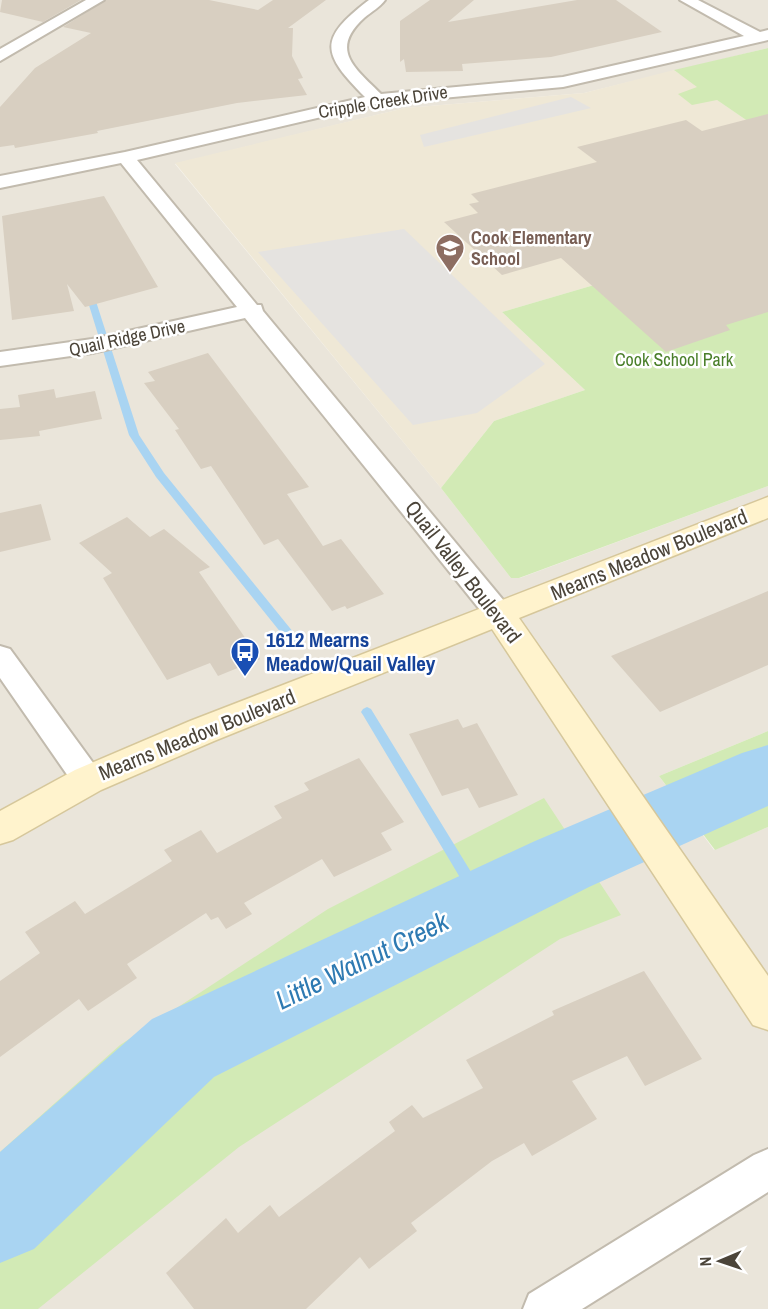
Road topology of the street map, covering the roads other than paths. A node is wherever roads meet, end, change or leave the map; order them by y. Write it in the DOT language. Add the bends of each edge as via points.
graph roads {
  1 [pos="97,0"];
  2 [pos="378,0"];
  3 [pos="687,0"];
  4 [pos="762,36"];
  5 [pos="0,56"];
  6 [pos="377,99"];
  7 [pos="125,157"];
  8 [pos="0,182"];
  9 [pos="253,310"];
  10 [pos="0,359"];
  11 [pos="768,507"];
  12 [pos="499,615"];
  13 [pos="0,656"];
  14 [pos="88,780"];
  15 [pos="0,829"];
  16 [pos="768,1011"];
  17 [pos="768,1169"];
  18 [pos="544,1309"];
  1 -- 5 [label="street"];
  2 -- 6 [label="street" via="346,25 338,40 344,67"];
  3 -- 4 [label="street"];
  4 -- 6 [label="street, Cripple Creek Drive" via="563,82"];
  6 -- 7 [label="street, Cripple Creek Drive"];
  7 -- 8 [label="street, Cripple Creek Drive"];
  7 -- 9 [label="street, Quail Valley Boulevard"];
  9 -- 10 [label="street, Quail Ridge Drive" via="134,338"];
  9 -- 12 [label="street, Quail Valley Boulevard"];
  11 -- 12 [label="street, Mearns Meadow Boulevard"];
  12 -- 14 [label="street, Mearns Meadow Boulevard" via="202,731"];
  12 -- 16 [label="street, Quail Valley Boulevard"];
  13 -- 14 [label="street"];
  14 -- 15 [label="street, Mearns Meadow Boulevard"];
  17 -- 18 [label="street"];
}
